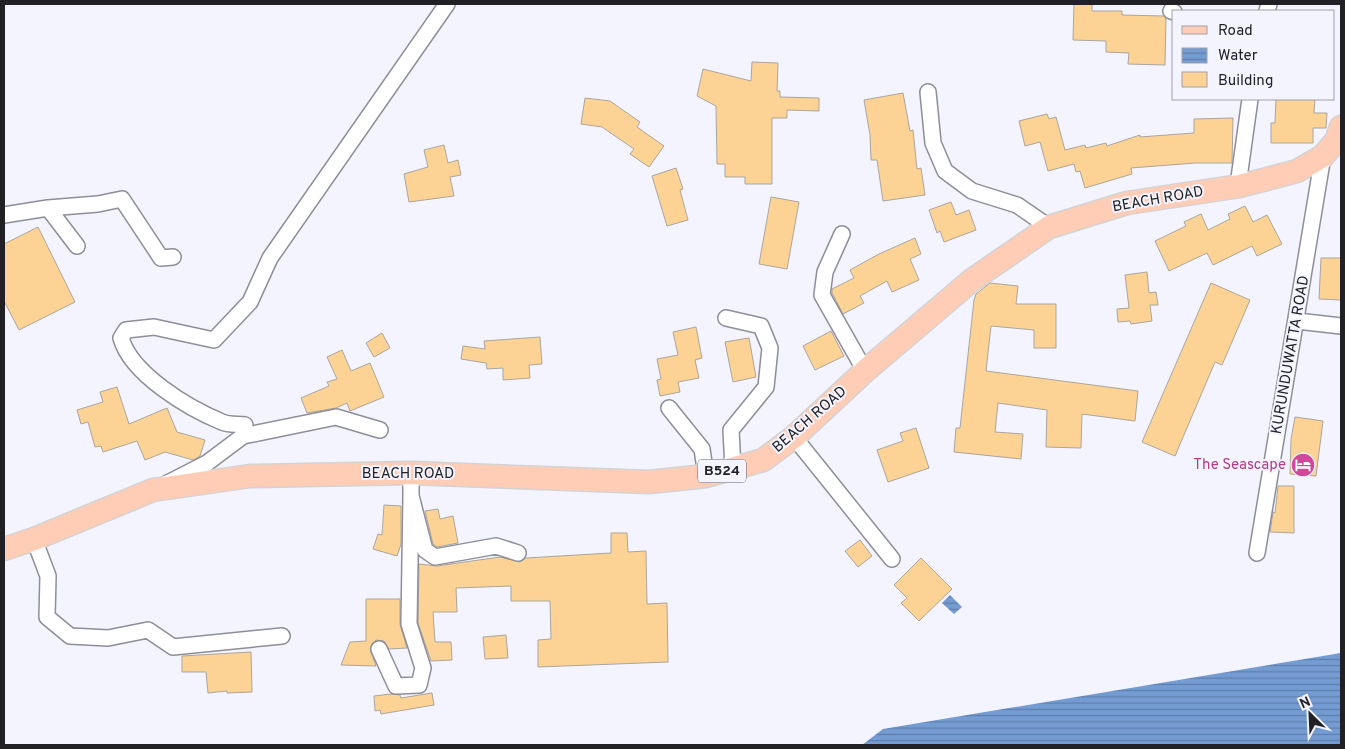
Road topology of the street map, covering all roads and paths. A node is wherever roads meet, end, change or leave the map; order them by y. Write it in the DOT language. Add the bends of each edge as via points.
graph roads {
  1 [pos="447,4"];
  2 [pos="928,92"];
  3 [pos="1250,100"];
  4 [pos="1341,127"];
  5 [pos="1323,156"];
  6 [pos="1240,186"];
  7 [pos="48,208"];
  8 [pos="4,215"];
  9 [pos="1049,227"];
  10 [pos="842,234"];
  11 [pos="77,246"];
  12 [pos="174,257"];
  13 [pos="726,318"];
  14 [pos="1297,321"];
  15 [pos="1341,326"];
  16 [pos="865,371"];
  17 [pos="669,408"];
  18 [pos="380,430"];
  19 [pos="243,436"];
  20 [pos="794,438"];
  21 [pos="733,469"];
  22 [pos="411,473"];
  23 [pos="706,476"];
  24 [pos="153,490"];
  25 [pos="412,496"];
  26 [pos="34,540"];
  27 [pos="4,549"];
  28 [pos="518,553"];
  29 [pos="1257,553"];
  30 [pos="892,559"];
  31 [pos="282,636"];
  32 [pos="379,649"];
  1 -- 19 [label="street" via="270,258 250,302 214,340 154,327 126,330 121,338 124,350 156,385 223,423 245,425"];
  2 -- 9 [label="street" via="934,143 945,171 972,191 1017,205"];
  3 -- 6 [label="street"];
  4 -- 5 [label="main road, BEACH ROAD / B524" via="1336,141"];
  5 -- 6 [label="main road, BEACH ROAD / B524" via="1297,172"];
  5 -- 14 [label="street, KURUNDUWATTA ROAD"];
  6 -- 9 [label="main road, BEACH ROAD / B524" via="1127,203"];
  7 -- 8 [label="street"];
  7 -- 11 [label="street"];
  7 -- 12 [label="street" via="122,199 161,258"];
  9 -- 16 [label="main road, BEACH ROAD / B524" via="972,280"];
  10 -- 16 [label="street" via="825,272 822,295"];
  13 -- 21 [label="street" via="761,326 770,348 766,387 731,430"];
  14 -- 15 [label="street"];
  14 -- 29 [label="street, KURUNDUWATTA ROAD"];
  16 -- 20 [label="main road, BEACH ROAD / B524"];
  17 -- 23 [label="street" via="702,449"];
  18 -- 19 [label="street" via="336,417"];
  19 -- 24 [label="street" via="207,463"];
  20 -- 21 [label="main road, BEACH ROAD / B524" via="763,460"];
  20 -- 30 [label="street"];
  21 -- 23 [label="main road, BEACH ROAD / B524"];
  22 -- 23 [label="main road, BEACH ROAD / B524" via="649,482"];
  22 -- 24 [label="main road, BEACH ROAD / B524" via="250,476"];
  22 -- 25 [label="street"];
  24 -- 26 [label="main road, BEACH ROAD / B524"];
  25 -- 28 [label="street" via="425,550 434,557 496,546"];
  25 -- 32 [label="street" via="409,624 423,668 419,685 396,686"];
  26 -- 27 [label="main road, BEACH ROAD / B524"];
  26 -- 31 [label="street" via="48,576 47,617 70,636 108,638 148,630 173,647"];
}
